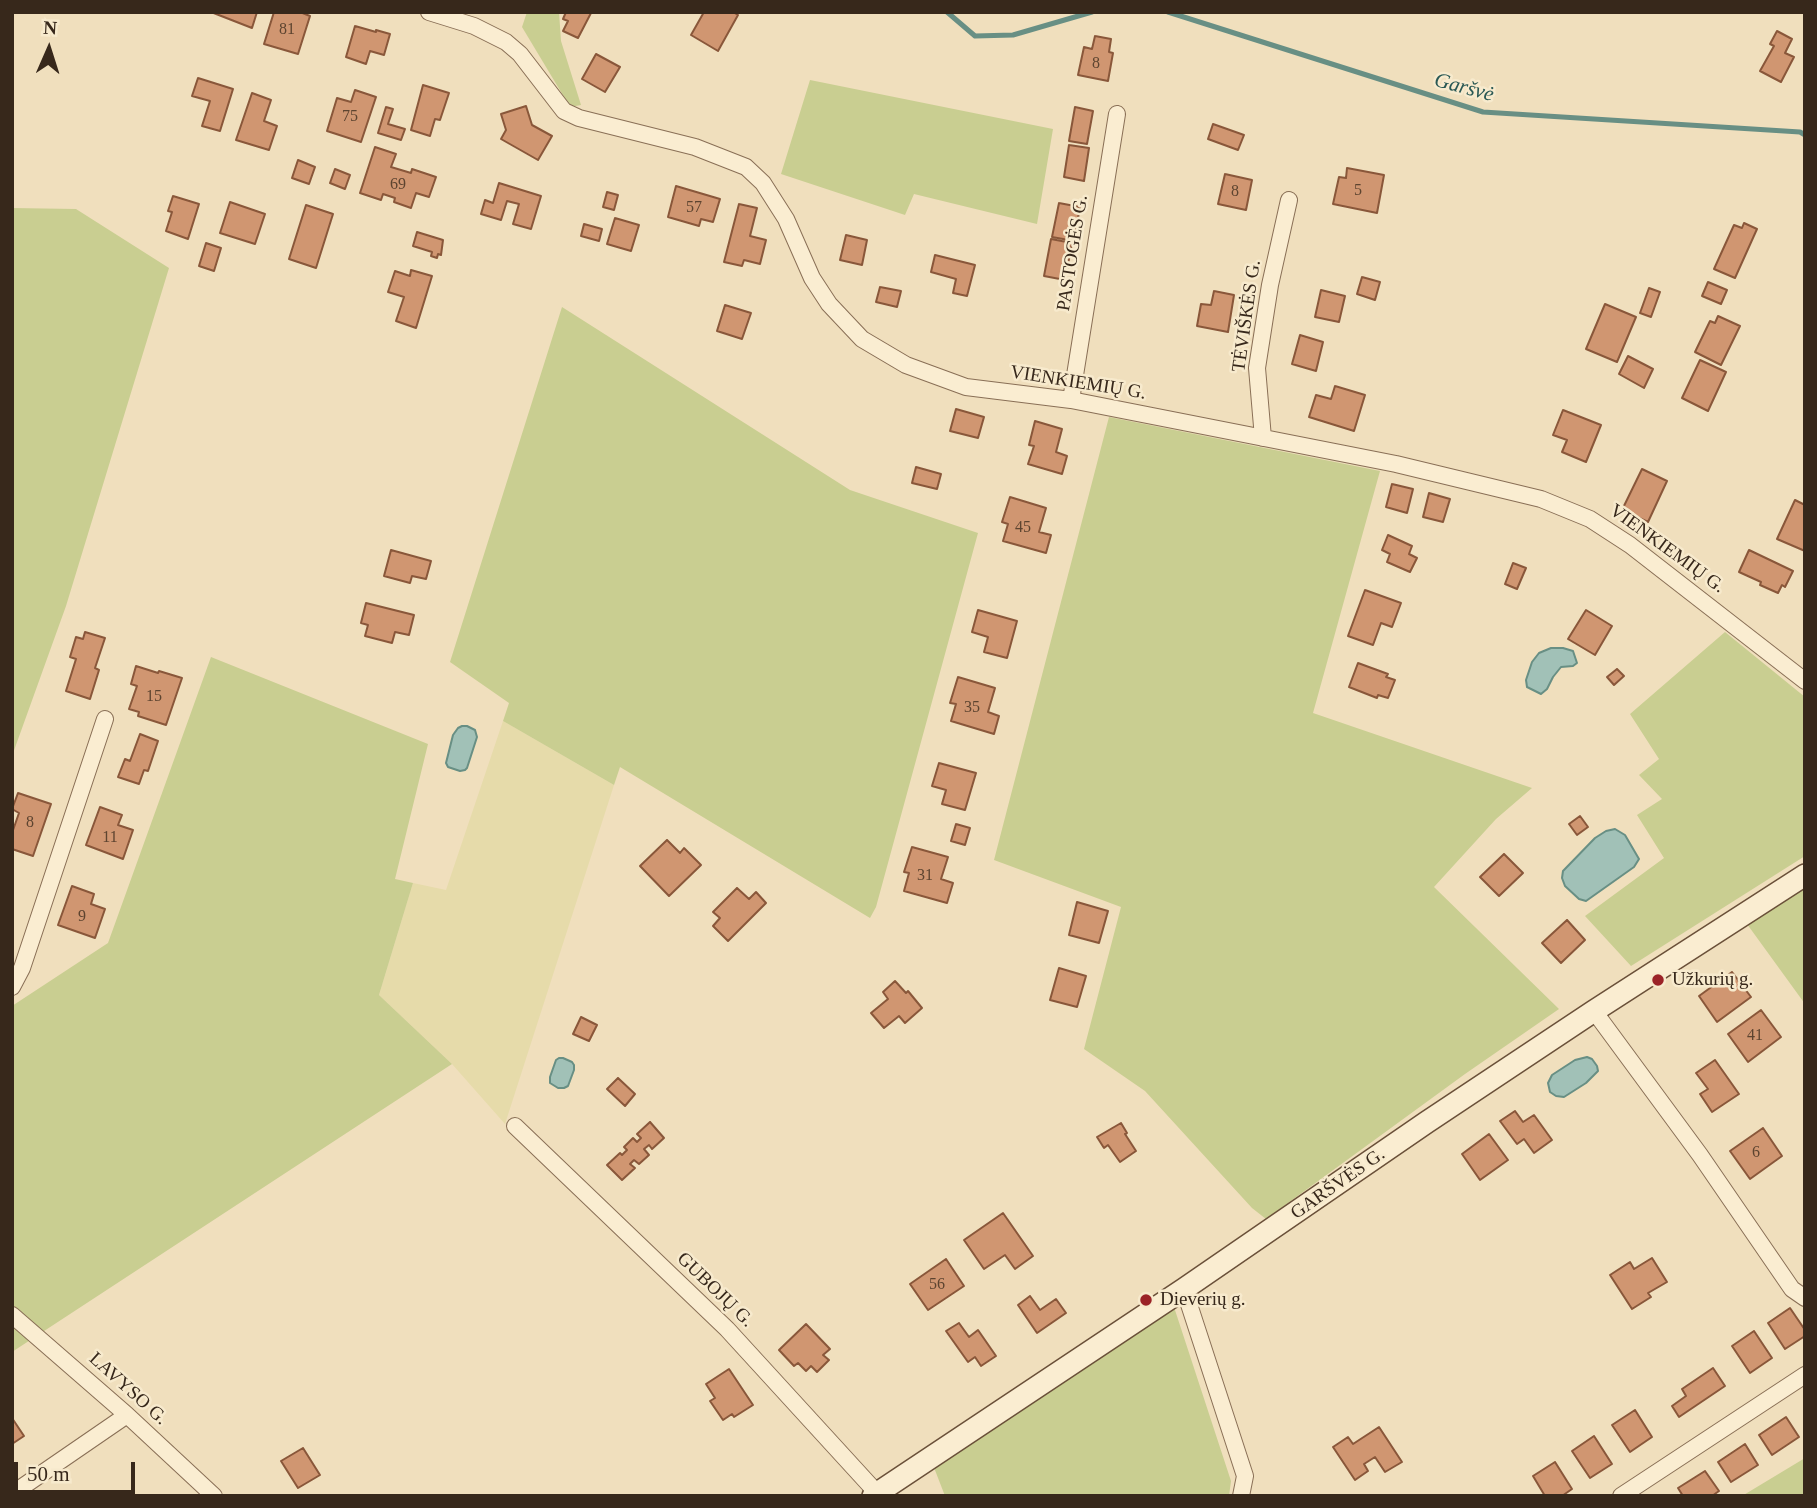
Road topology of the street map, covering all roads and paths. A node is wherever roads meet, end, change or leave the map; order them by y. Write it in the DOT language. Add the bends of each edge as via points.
graph roads {
  1 [pos="429,12"];
  2 [pos="1117,114"];
  3 [pos="1289,200"];
  4 [pos="1071,400"];
  5 [pos="1263,438"];
  6 [pos="1805,681"];
  7 [pos="105,719"];
  8 [pos="1805,875"];
  9 [pos="12,987"];
  10 [pos="1594,1011"];
  11 [pos="514,1126"];
  12 [pos="1184,1289"];
  13 [pos="1805,1298"];
  14 [pos="12,1315"];
  15 [pos="1805,1376"];
  16 [pos="127,1415"];
  17 [pos="12,1494"];
  18 [pos="875,1494"];
  19 [pos="214,1496"];
  20 [pos="1241,1496"];
  21 [pos="1621,1496"];
  1 -- 4 [label="street, VIENKIEMIŲ G." via="506,42 565,111 579,118 695,147 746,167 763,183 786,219 829,304 862,339 906,365 966,387"];
  2 -- 4 [label="street, PASTOGĖS G."];
  3 -- 5 [label="street, TĖVIŠKĖS G." via="1257,368"];
  4 -- 5 [label="street, VIENKIEMIŲ G."];
  5 -- 6 [label="street, VIENKIEMIŲ G." via="1541,499 1590,519"];
  7 -- 9 [label="street"];
  8 -- 10 [label="main road, GARŠVĖS G."];
  10 -- 12 [label="main road, GARŠVĖS G."];
  10 -- 13 [label="street" via="1792,1289"];
  11 -- 18 [label="street, GUBOJŲ G." via="727,1329"];
  12 -- 18 [label="main road, GARŠVĖS G."];
  12 -- 20 [label="street" via="1245,1476"];
  14 -- 16 [label="street, LAVYSO G."];
  15 -- 21 [label="street"];
  16 -- 17 [label="street"];
  16 -- 19 [label="street, LAVYSO G."];
}
